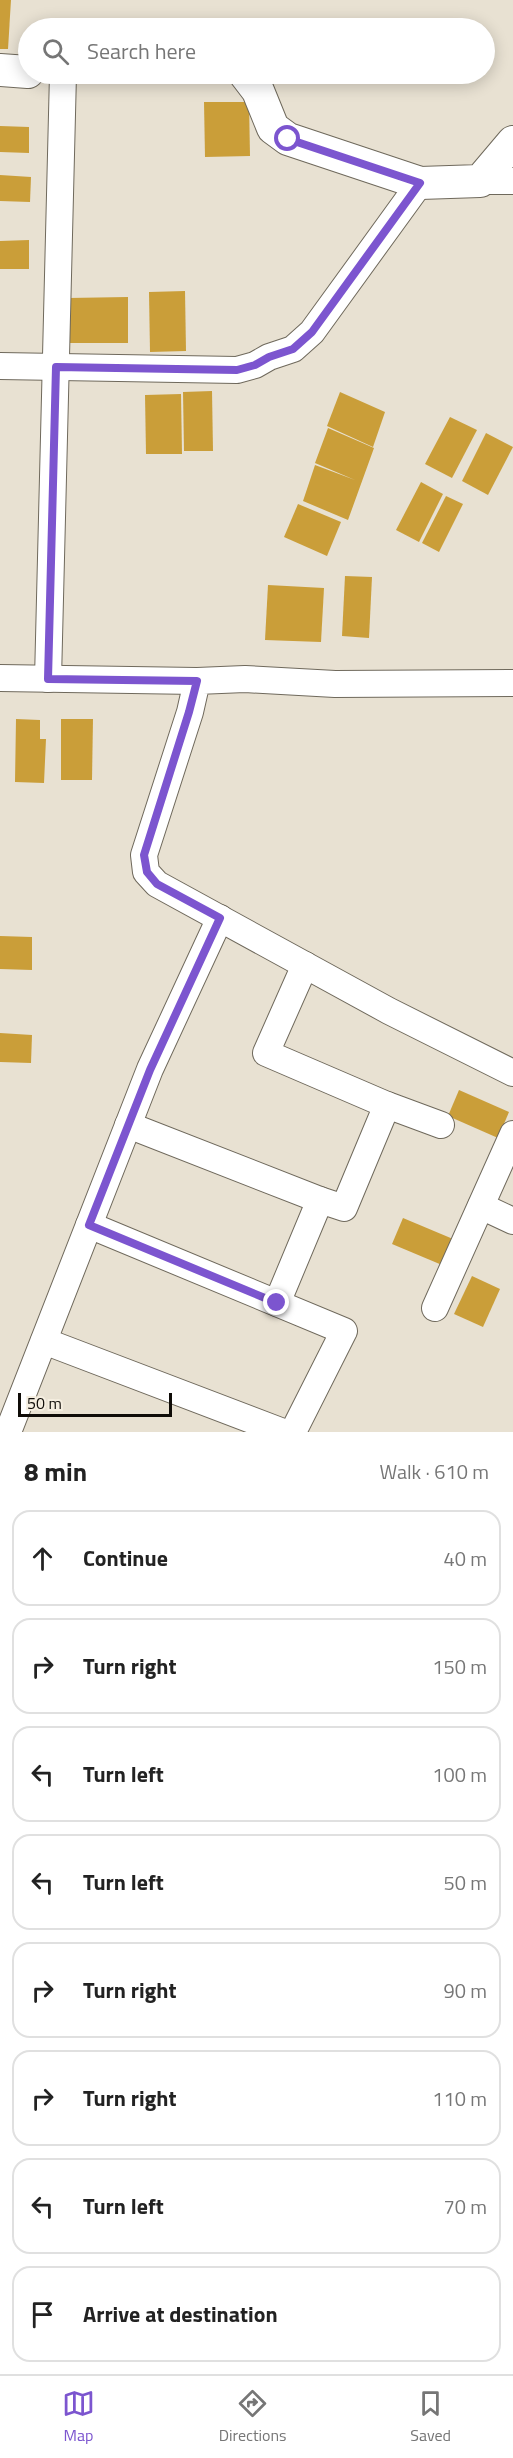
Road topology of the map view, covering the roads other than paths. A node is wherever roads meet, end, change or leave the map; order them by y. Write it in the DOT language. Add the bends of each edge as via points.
graph roads {
  1 [pos="0,70"];
  2 [pos="18,71"];
  3 [pos="63,84"];
  4 [pos="253,84"];
  5 [pos="513,142"];
  6 [pos="480,181"];
  7 [pos="513,181"];
  8 [pos="420,183"];
  9 [pos="0,366"];
  10 [pos="56,367"];
  11 [pos="0,678"];
  12 [pos="48,679"];
  13 [pos="197,681"];
  14 [pos="513,683"];
  15 [pos="220,918"];
  16 [pos="305,965"];
  17 [pos="513,1073"];
  18 [pos="387,1105"];
  19 [pos="128,1125"];
  20 [pos="441,1125"];
  21 [pos="513,1134"];
  22 [pos="320,1200"];
  23 [pos="481,1206"];
  24 [pos="513,1221"];
  25 [pos="89,1225"];
  26 [pos="277,1303"];
  27 [pos="435,1308"];
  28 [pos="44,1341"];
  29 [pos="8,1432"];
  30 [pos="283,1432"];
  31 [pos="293,1432"];
  1 -- 2 [label="street"];
  3 -- 10 [label="street"];
  4 -- 8 [label="street" via="273,128 288,139"];
  5 -- 6 [label="street"];
  6 -- 7 [label="street"];
  6 -- 8 [label="street"];
  8 -- 10 [label="street" via="312,332 293,349 237,370"];
  9 -- 10 [label="street"];
  10 -- 12 [label="street"];
  11 -- 12 [label="street"];
  12 -- 13 [label="street"];
  13 -- 14 [label="street"];
  13 -- 15 [label="street" via="144,855 147,872 157,884"];
  15 -- 16 [label="street"];
  15 -- 19 [label="street"];
  16 -- 17 [label="street"];
  16 -- 18 [label="street" via="266,1053"];
  18 -- 20 [label="street"];
  18 -- 22 [label="street" via="344,1208"];
  19 -- 22 [label="street"];
  19 -- 25 [label="street"];
  21 -- 23 [label="street"];
  22 -- 26 [label="street"];
  23 -- 24 [label="street"];
  23 -- 27 [label="street"];
  25 -- 26 [label="street"];
  25 -- 28 [label="street"];
  26 -- 31 [label="street" via="344,1331"];
  28 -- 29 [label="street"];
  28 -- 30 [label="street"];
}
